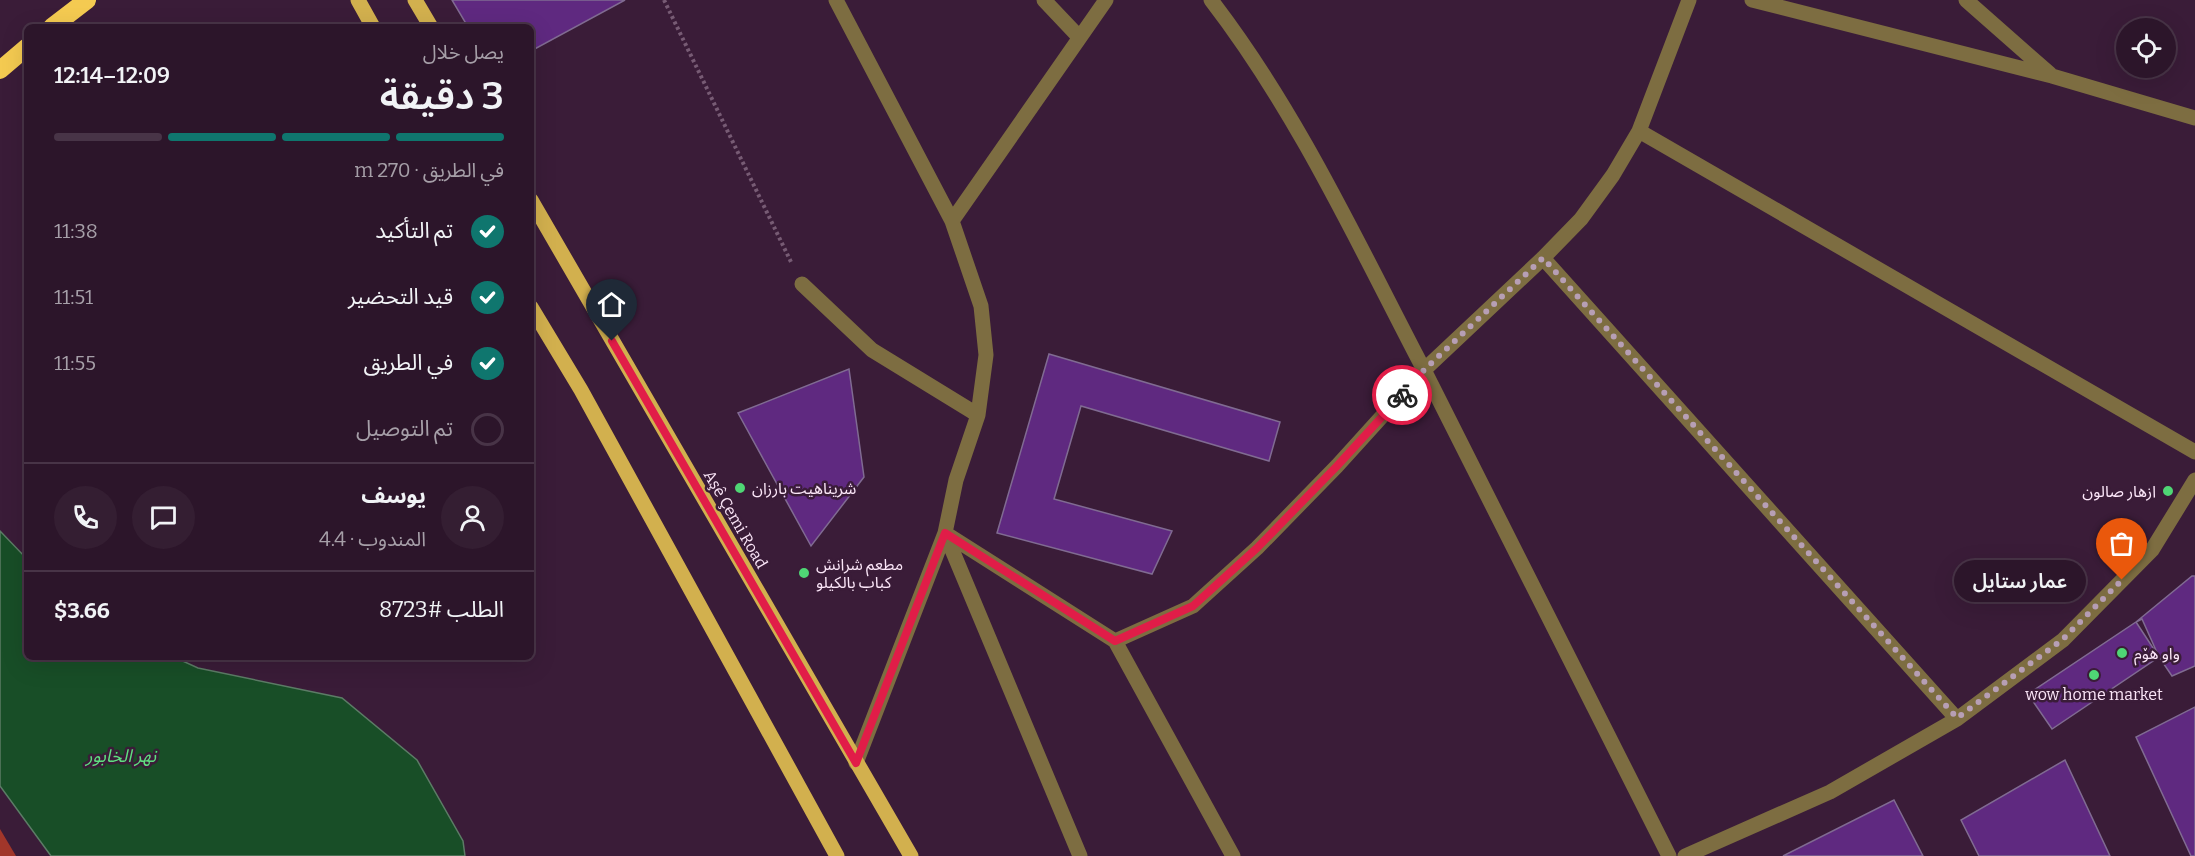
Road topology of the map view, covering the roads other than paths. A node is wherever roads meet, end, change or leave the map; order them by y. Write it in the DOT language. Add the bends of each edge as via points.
graph roads {
  1 [pos="87,0"];
  2 [pos="358,0"];
  3 [pos="415,0"];
  4 [pos="1044,0"];
  5 [pos="1106,0"];
  6 [pos="1211,0"];
  7 [pos="1689,0"];
  8 [pos="1752,0"];
  9 [pos="1966,0"];
  10 [pos="840,1"];
  11 [pos="56,24"];
  12 [pos="371,24"];
  13 [pos="429,24"];
  14 [pos="1079,38"];
  15 [pos="24,50"];
  16 [pos="0,70"];
  17 [pos="2052,76"];
  18 [pos="2195,118"];
  19 [pos="1639,131"];
  20 [pos="534,205"];
  21 [pos="952,221"];
  22 [pos="1543,258"];
  23 [pos="802,284"];
  24 [pos="534,312"];
  25 [pos="1424,370"];
  26 [pos="978,415"];
  27 [pos="2195,452"];
  28 [pos="2195,480"];
  29 [pos="945,533"];
  30 [pos="1115,641"];
  31 [pos="1957,718"];
  32 [pos="856,763"];
  33 [pos="1692,855"];
  34 [pos="837,856"];
  35 [pos="911,856"];
  36 [pos="1080,856"];
  37 [pos="1233,856"];
  38 [pos="1669,856"];
  1 -- 11 [label="highway"];
  2 -- 12 [label="main road"];
  3 -- 13 [label="main road"];
  4 -- 14 [label="street"];
  5 -- 14 [label="street"];
  6 -- 25 [label="street" via="1244,44 1306,145"];
  7 -- 19 [label="street"];
  8 -- 17 [label="street"];
  9 -- 17 [label="street"];
  10 -- 21 [label="street"];
  14 -- 21 [label="street"];
  15 -- 16 [label="highway"];
  17 -- 18 [label="street"];
  19 -- 22 [label="street" via="1581,219"];
  19 -- 27 [label="street"];
  20 -- 32 [label="main road, Aşê Çemi Road"];
  21 -- 26 [label="street" via="981,306 986,355"];
  22 -- 25 [label="street"];
  22 -- 31 [label="street"];
  23 -- 26 [label="street" via="872,350"];
  24 -- 34 [label="main road"];
  25 -- 30 [label="street" via="1257,548 1193,606"];
  25 -- 38 [label="street"];
  26 -- 29 [label="street" via="956,480"];
  28 -- 31 [label="street" via="2152,550 2071,632"];
  29 -- 30 [label="street"];
  29 -- 32 [label="street"];
  29 -- 36 [label="street"];
  30 -- 37 [label="street"];
  31 -- 33 [label="street" via="1830,792"];
  32 -- 35 [label="main road, Aşê Çemi Road"];
}
